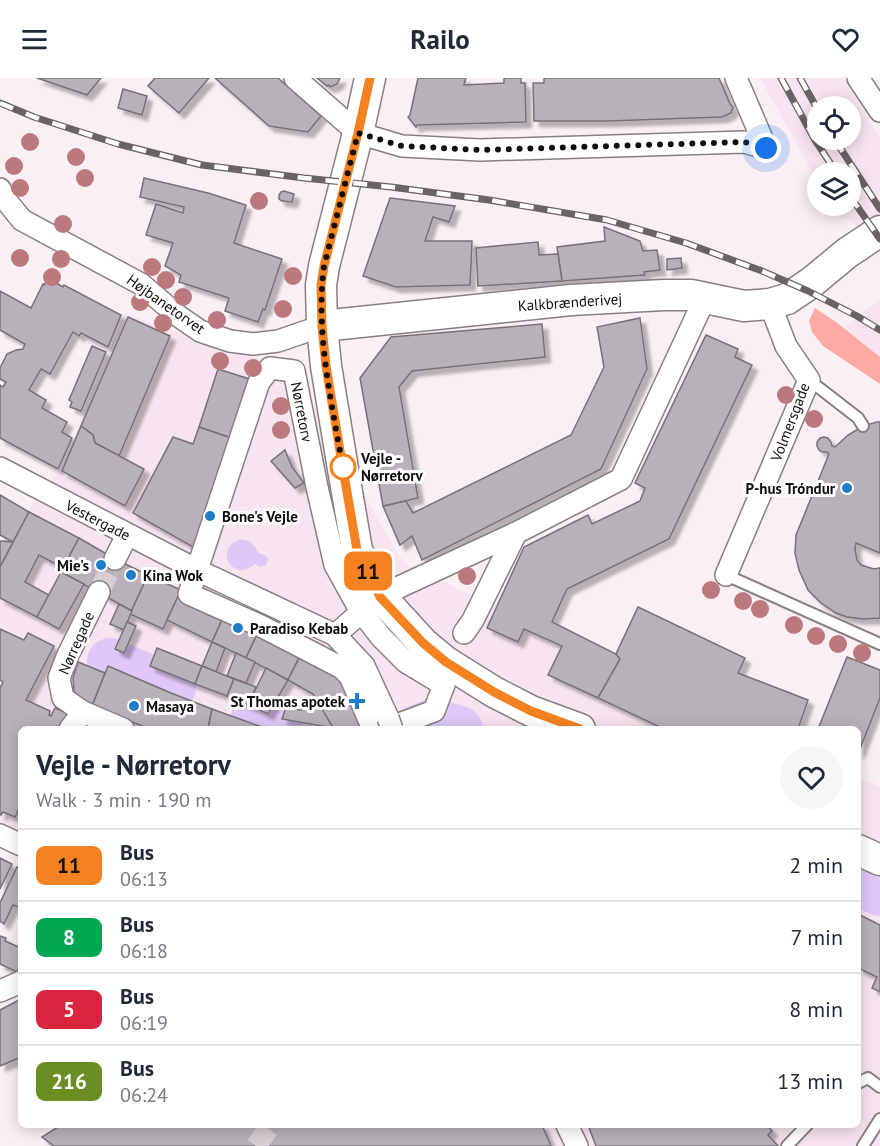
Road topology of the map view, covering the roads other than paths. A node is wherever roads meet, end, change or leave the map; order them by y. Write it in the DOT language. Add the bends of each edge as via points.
graph roads {
  1 [pos="295,78"];
  2 [pos="370,78"];
  3 [pos="736,78"];
  4 [pos="858,78"];
  5 [pos="880,111"];
  6 [pos="358,133"];
  7 [pos="0,189"];
  8 [pos="880,231"];
  9 [pos="705,298"];
  10 [pos="771,304"];
  11 [pos="322,327"];
  12 [pos="809,380"];
  13 [pos="863,426"];
  14 [pos="0,468"];
  15 [pos="516,533"];
  16 [pos="127,535"];
  17 [pos="115,559"];
  18 [pos="197,570"];
  19 [pos="726,575"];
  20 [pos="99,592"];
  21 [pos="371,605"];
  22 [pos="464,633"];
  23 [pos="335,635"];
  24 [pos="880,644"];
  25 [pos="83,712"];
  26 [pos="72,726"];
  27 [pos="116,726"];
  28 [pos="385,726"];
  29 [pos="572,726"];
  30 [pos="0,836"];
  31 [pos="18,844"];
  32 [pos="861,851"];
  33 [pos="880,860"];
  34 [pos="18,983"];
  35 [pos="0,991"];
  36 [pos="861,1082"];
  37 [pos="880,1087"];
  38 [pos="880,1119"];
  39 [pos="568,1128"];
  40 [pos="804,1128"];
  41 [pos="577,1146"];
  42 [pos="788,1146"];
  43 [pos="863,1146"];
  1 -- 6 [label="street"];
  2 -- 6 [label="main road, Nørretorv"];
  3 -- 6 [label="street" via="766,148 744,142 480,150 402,146"];
  4 -- 5 [label="street"];
  6 -- 11 [label="main road, Nørretorv" via="324,266"];
  7 -- 11 [label="street, Højbanetorvet" via="22,220 141,284 200,331 253,344 278,341"];
  8 -- 10 [label="main road, Kalkbrænderivej" via="787,299"];
  9 -- 10 [label="main road, Kalkbrænderivej" via="744,306"];
  9 -- 11 [label="main road, Kalkbrænderivej" via="664,295 571,300"];
  9 -- 15 [label="street" via="621,479"];
  10 -- 12 [label="street, Volmersgade" via="786,346"];
  11 -- 21 [label="main road, Nørretorv" via="357,550"];
  12 -- 13 [label="lane"];
  12 -- 19 [label="street, Volmersgade"];
  14 -- 16 [label="street, Vestergade"];
  15 -- 21 [label="street"];
  15 -- 22 [label="street"];
  16 -- 17 [label="street"];
  16 -- 18 [label="street, Vestergade"];
  18 -- 21 [label="street, Nørretorv" via="259,382 270,368 294,371 335,565"];
  18 -- 23 [label="street"];
  18 -- 28 [label="street, Nørretorv" via="189,594 342,668"];
  19 -- 24 [label="lane"];
  20 -- 25 [label="street, Nørregade" via="59,678 63,698"];
  21 -- 23 [label="street"];
  21 -- 28 [label="street, Nørretorv" via="381,637 406,662 444,685 434,711"];
  21 -- 29 [label="main road" via="446,662 494,692"];
  23 -- 28 [label="street" via="364,666"];
  25 -- 26 [label="street"];
  25 -- 27 [label="street, Nørregade"];
  30 -- 31 [label="street"];
  32 -- 33 [label="main road"];
  34 -- 35 [label="street"];
  36 -- 37 [label="lane" via="868,1078"];
  38 -- 43 [label="lane"];
  39 -- 41 [label="street"];
  40 -- 42 [label="lane"];
}
